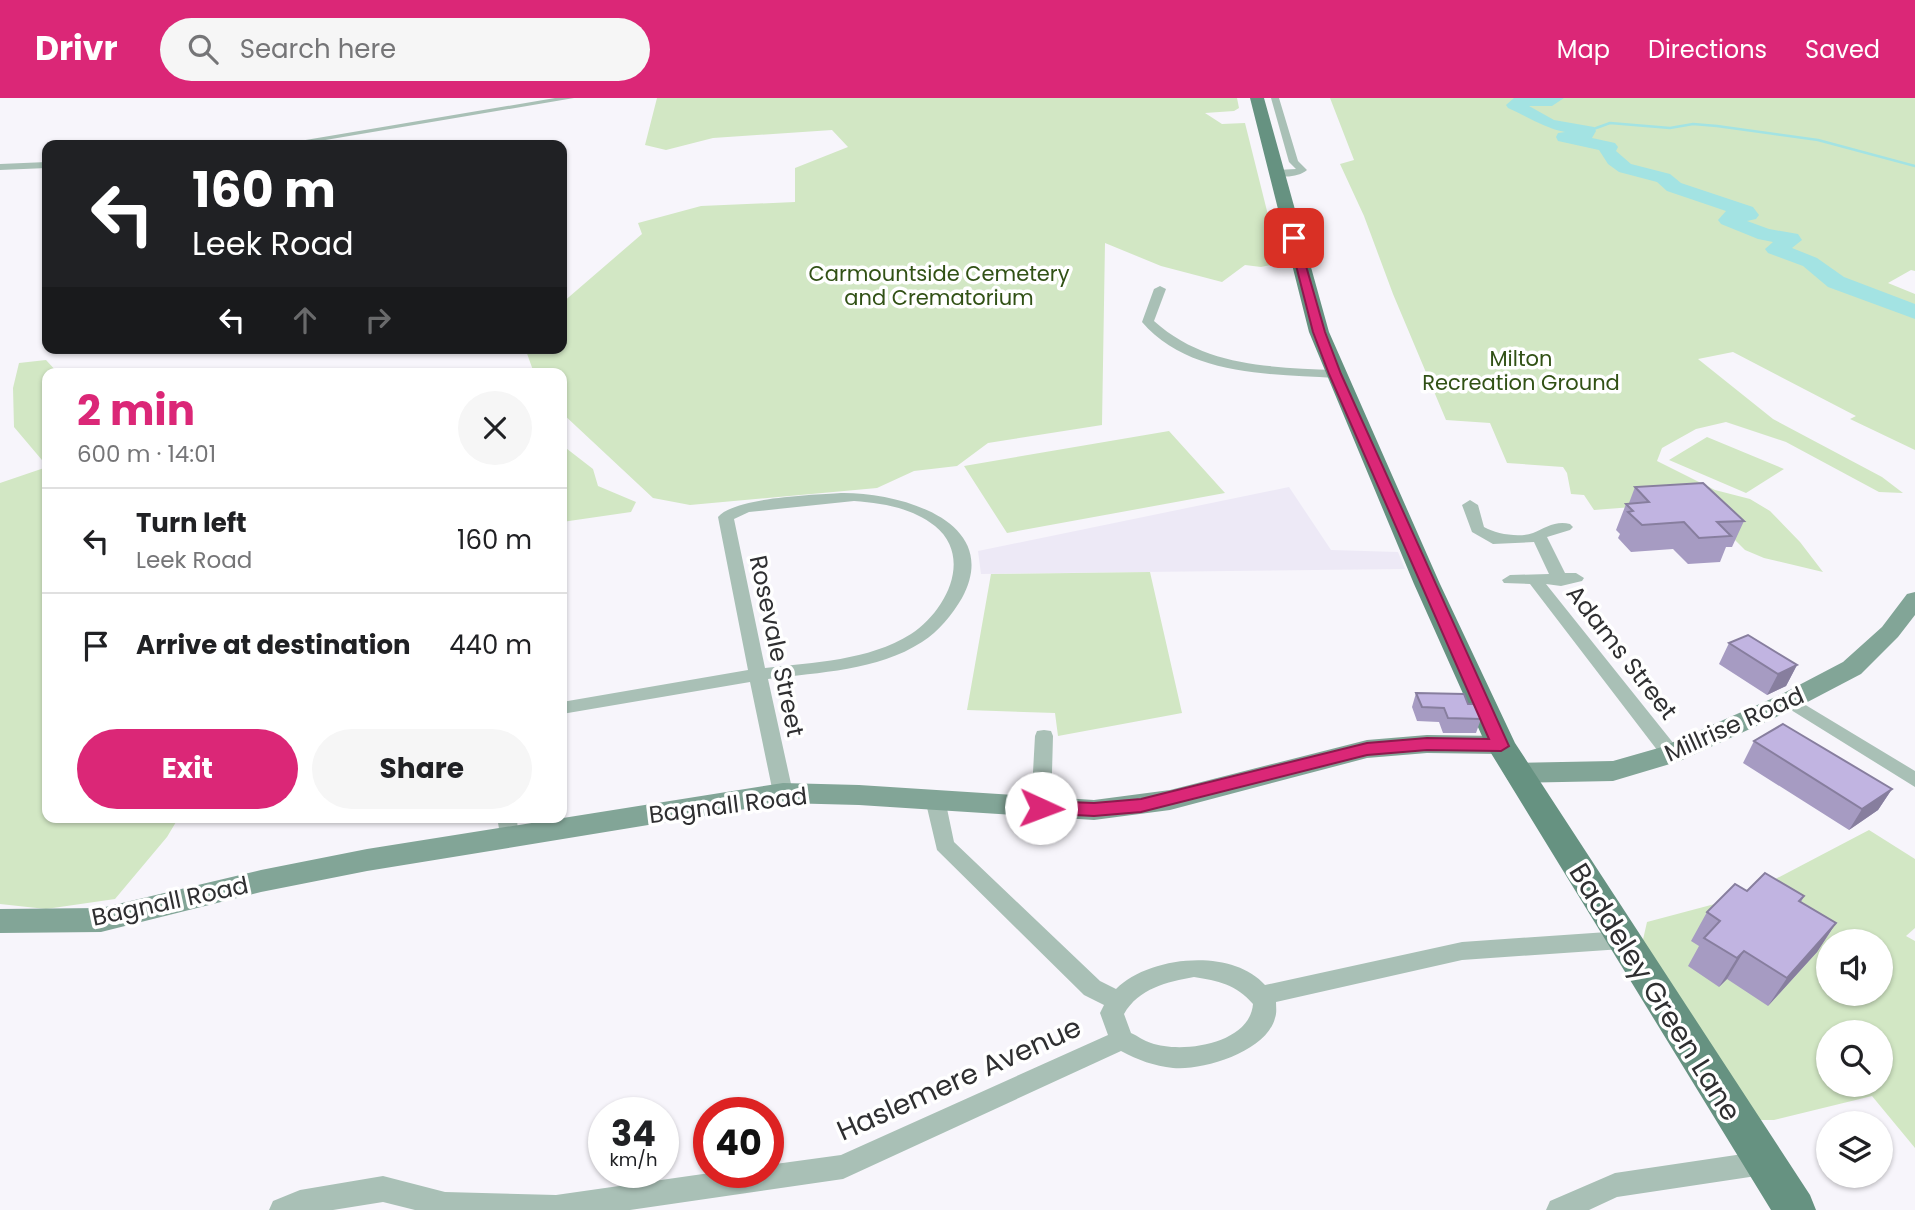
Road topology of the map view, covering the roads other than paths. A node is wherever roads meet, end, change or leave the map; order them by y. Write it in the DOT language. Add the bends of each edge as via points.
graph roads {
  1 [pos="570,98"];
  2 [pos="1257,98"];
  3 [pos="1275,98"];
  4 [pos="312,140"];
  5 [pos="42,165"];
  6 [pos="0,167"];
  7 [pos="1277,173"];
  8 [pos="1160,289"];
  9 [pos="1335,374"];
  10 [pos="1470,505"];
  11 [pos="1565,527"];
  12 [pos="1539,537"];
  13 [pos="1510,579"];
  14 [pos="1535,580"];
  15 [pos="1912,609"];
  16 [pos="759,675"];
  17 [pos="1789,701"];
  18 [pos="567,707"];
  19 [pos="1044,737"];
  20 [pos="1671,754"];
  21 [pos="1510,760"];
  22 [pos="1915,780"];
  23 [pos="783,793"];
  24 [pos="935,799"];
  25 [pos="1041,808"];
  26 [pos="567,819"];
  27 [pos="533,823"];
  28 [pos="508,826"];
  29 [pos="2,926"];
  30 [pos="1622,940"];
  31 [pos="1262,995"];
  32 [pos="1117,1001"];
  33 [pos="1122,1040"];
  34 [pos="1763,1163"];
  35 [pos="556,1209"];
  36 [pos="282,1210"];
  37 [pos="1559,1210"];
  38 [pos="1795,1210"];
  1 -- 4 [label="street"];
  2 -- 7 [label="main road, Baddeley Green Lane"];
  3 -- 7 [label="street" via="1294,162 1302,170"];
  5 -- 6 [label="street"];
  7 -- 9 [label="main road, Baddeley Green Lane" via="1310,302"];
  8 -- 9 [label="street" via="1148,322 1176,346 1231,365"];
  9 -- 21 [label="main road, Baddeley Green Lane"];
  10 -- 12 [label="street" via="1477,529 1493,539"];
  11 -- 12 [label="street" via="1544,531"];
  12 -- 14 [label="street" via="1569,580"];
  13 -- 14 [label="street"];
  14 -- 20 [label="street, Adams Street"];
  15 -- 17 [label="street, Millrise Road" via="1852,667"];
  16 -- 16 [label="street, Rosevale Street" via="726,517 733,512 831,498 880,499 948,527 961,554 957,594 936,622 915,639 881,654 825,668"];
  16 -- 18 [label="street"];
  16 -- 23 [label="street, Rosevale Street"];
  17 -- 20 [label="street, Millrise Road"];
  17 -- 22 [label="street"];
  19 -- 25 [label="street"];
  20 -- 21 [label="street, Millrise Road" via="1614,771"];
  21 -- 25 [label="street, Bagnall Road" via="1427,744 1367,749 1141,806"];
  21 -- 30 [label="main road, Baddeley Green Lane"];
  23 -- 24 [label="street, Bagnall Road"];
  23 -- 26 [label="street, Bagnall Road"];
  24 -- 25 [label="street, Bagnall Road"];
  24 -- 32 [label="street" via="944,845 1092,988"];
  27 -- 28 [label="street, Bagnall Road"];
  28 -- 29 [label="street, Bagnall Road" via="101,920"];
  30 -- 31 [label="street" via="1462,951"];
  30 -- 34 [label="main road, Baddeley Green Lane"];
  31 -- 32 [label="street" via="1228,974 1194,968 1140,982"];
  31 -- 33 [label="street, Haslemere Avenue" via="1264,1013 1259,1026 1221,1053 1167,1058 1147,1054"];
  32 -- 33 [label="street, Haslemere Avenue" via="1112,1013"];
  33 -- 35 [label="street, Haslemere Avenue" via="843,1167"];
  34 -- 37 [label="street" via="1615,1185"];
  34 -- 38 [label="main road, Baddeley Green Lane"];
  35 -- 36 [label="street, Haslemere Avenue" via="445,1205 383,1189"];
}
